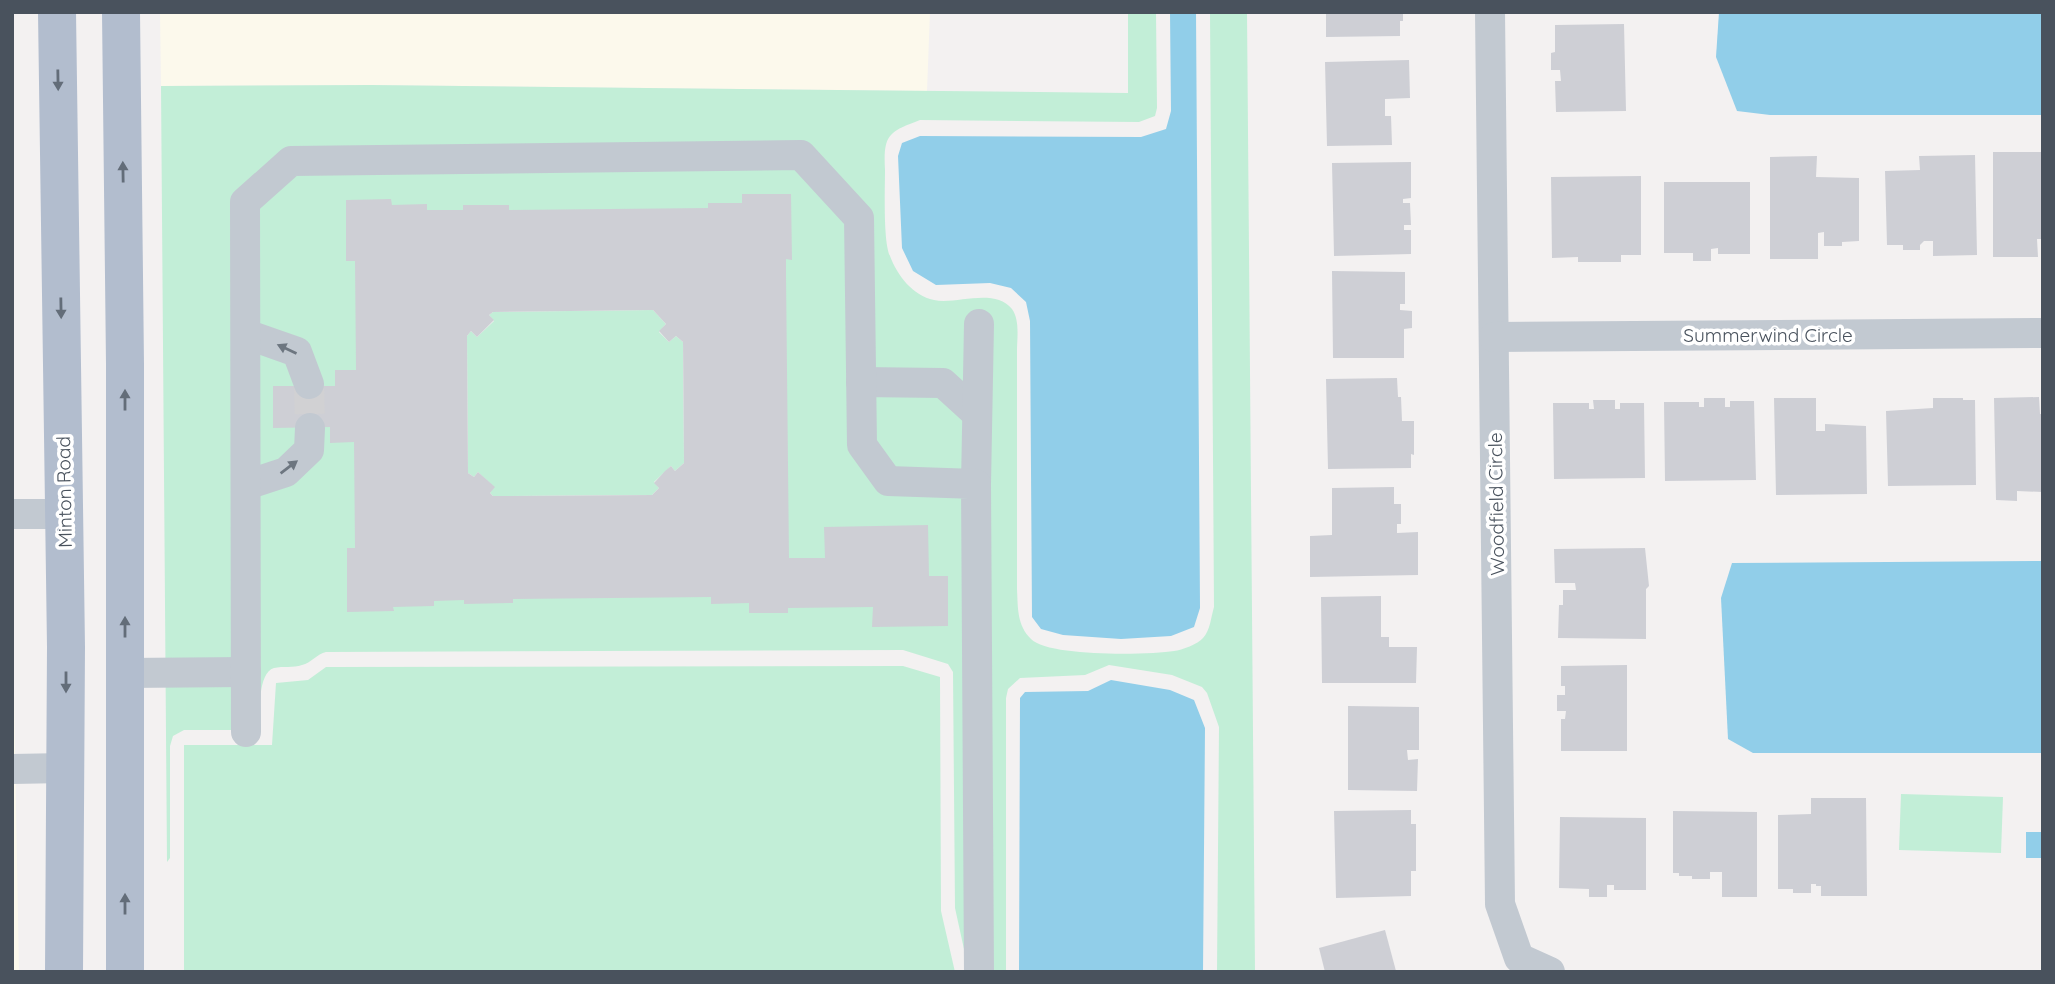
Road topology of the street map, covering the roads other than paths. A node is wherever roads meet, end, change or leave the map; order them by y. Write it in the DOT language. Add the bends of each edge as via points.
graph roads {
  1 [pos="57,12"];
  2 [pos="1490,12"];
  3 [pos="128,13"];
  4 [pos="979,324"];
  5 [pos="2043,333"];
  6 [pos="246,334"];
  7 [pos="1494,337"];
  8 [pos="861,382"];
  9 [pos="309,384"];
  10 [pos="977,414"];
  11 [pos="310,428"];
  12 [pos="975,484"];
  13 [pos="246,485"];
  14 [pos="12,514"];
  15 [pos="64,514"];
  16 [pos="246,672"];
  17 [pos="125,673"];
  18 [pos="246,732"];
  19 [pos="65,768"];
  20 [pos="12,769"];
  21 [pos="64,972"];
  22 [pos="125,972"];
  23 [pos="979,972"];
  24 [pos="1550,972"];
  1 -- 15 [label="main road, Minton Road, one-way"];
  2 -- 7 [label="street, Woodfield Circle"];
  17 -- 3 [label="main road, one-way"];
  4 -- 10 [label="street"];
  5 -- 7 [label="street, Summerwind Circle"];
  6 -- 8 [label="street" via="245,202 291,161 801,155 859,218"];
  9 -- 6 [label="street, one-way" via="297,352"];
  6 -- 13 [label="street"];
  7 -- 24 [label="street, Woodfield Circle" via="1500,904 1518,958"];
  8 -- 10 [label="street" via="943,383"];
  8 -- 12 [label="street" via="862,445 888,481"];
  10 -- 12 [label="street"];
  13 -- 11 [label="street, one-way" via="286,472 309,450"];
  12 -- 23 [label="street"];
  13 -- 16 [label="street"];
  14 -- 15 [label="street"];
  15 -- 19 [label="main road, Minton Road, one-way"];
  16 -- 17 [label="street"];
  16 -- 18 [label="street"];
  22 -- 17 [label="main road, one-way"];
  19 -- 20 [label="street"];
  19 -- 21 [label="main road, Minton Road"];
}
